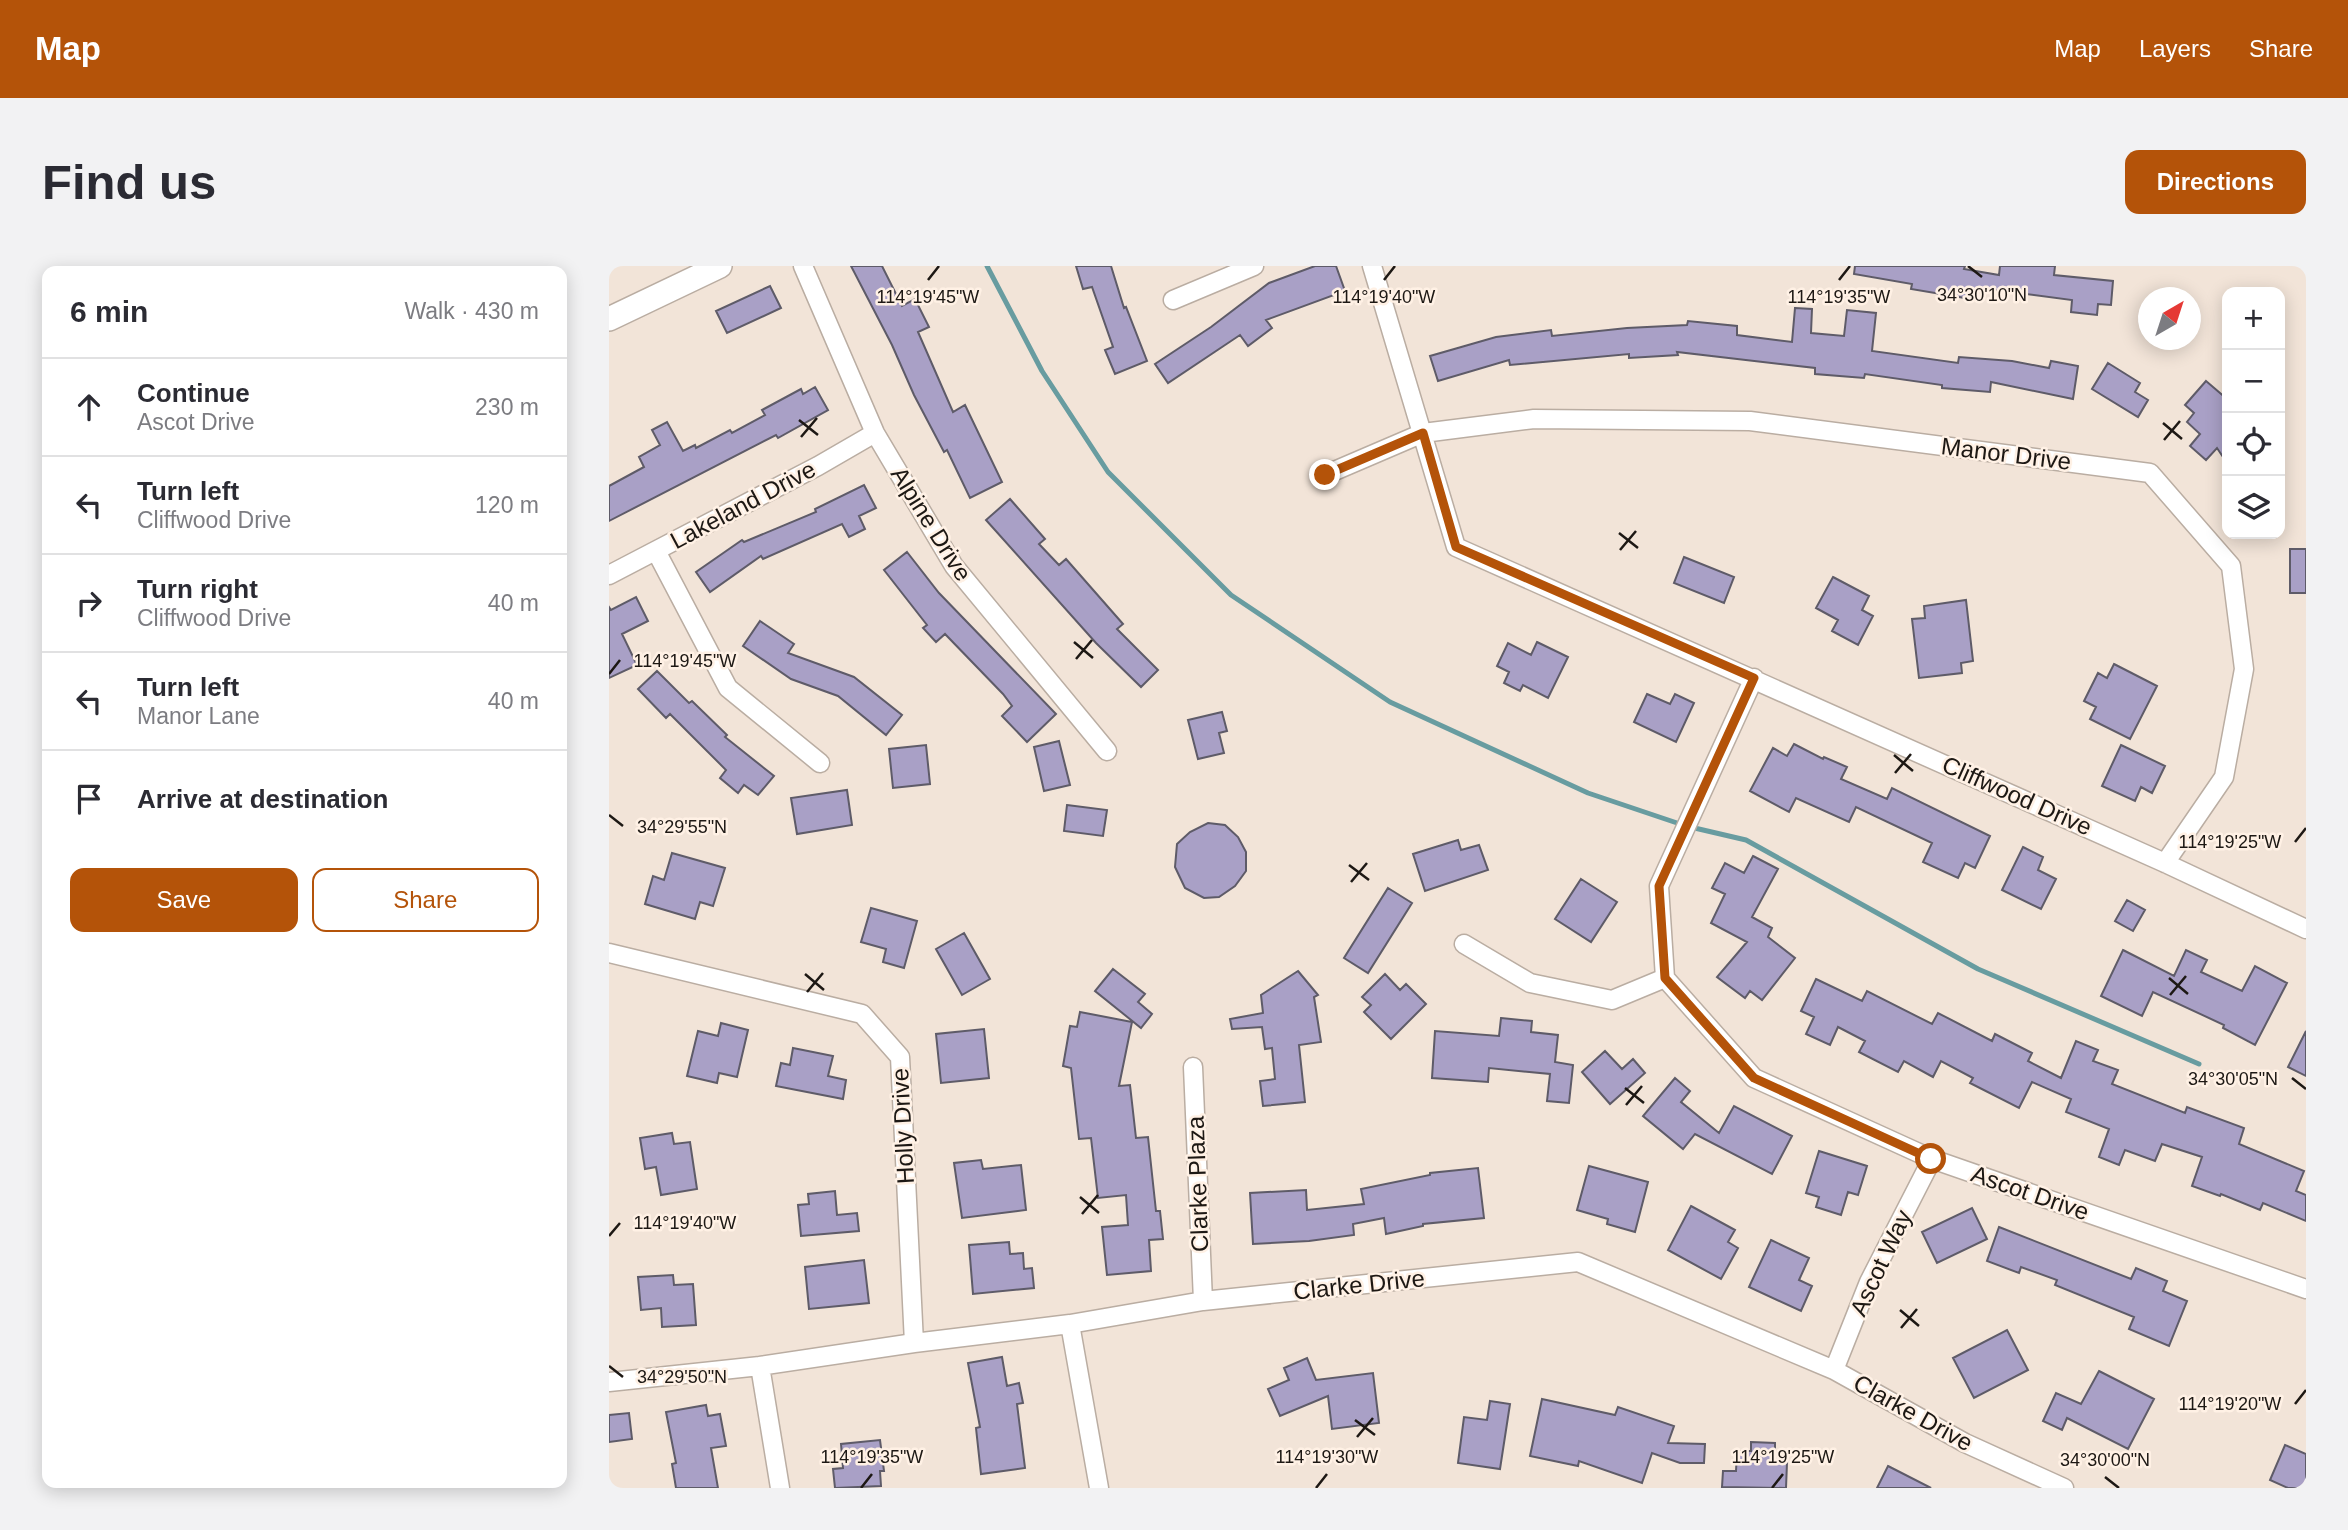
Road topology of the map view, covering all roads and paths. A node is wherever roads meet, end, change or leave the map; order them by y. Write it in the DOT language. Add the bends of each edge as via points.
graph roads {
  1 [pos="720,266"];
  2 [pos="803,266"];
  3 [pos="1254,266"];
  4 [pos="1372,266"];
  5 [pos="1173,300"];
  6 [pos="609,319"];
  7 [pos="875,433"];
  8 [pos="1423,433"];
  9 [pos="1325,475"];
  10 [pos="656,551"];
  11 [pos="609,575"];
  12 [pos="1754,678"];
  13 [pos="1107,751"];
  14 [pos="820,762"];
  15 [pos="2165,863"];
  16 [pos="2306,929"];
  17 [pos="1464,944"];
  18 [pos="609,953"];
  19 [pos="1665,978"];
  20 [pos="1193,1067"];
  21 [pos="1931,1159"];
  22 [pos="2306,1289"];
  23 [pos="1203,1301"];
  24 [pos="1070,1324"];
  25 [pos="914,1343"];
  26 [pos="761,1366"];
  27 [pos="1834,1370"];
  28 [pos="609,1382"];
  29 [pos="780,1488"];
  30 [pos="1099,1488"];
  31 [pos="2064,1488"];
  1 -- 6 [label="street"];
  2 -- 7 [label="street, Alpine Drive"];
  3 -- 5 [label="street"];
  4 -- 8 [label="street, Cliffwood Drive"];
  7 -- 10 [label="street, Lakeland Drive"];
  7 -- 13 [label="street, Alpine Drive" via="954,566"];
  8 -- 9 [label="street, Manor Drive"];
  8 -- 12 [label="street, Cliffwood Drive" via="1456,547"];
  8 -- 15 [label="street, Manor Drive" via="1534,419 1750,421 2150,473 2231,566 2244,669 2224,777"];
  10 -- 11 [label="street, Lakeland Drive"];
  10 -- 14 [label="street" via="728,688"];
  12 -- 15 [label="street, Cliffwood Drive"];
  12 -- 19 [label="street" via="1659,886"];
  15 -- 16 [label="street, Cliffwood Drive"];
  17 -- 19 [label="street" via="1530,983 1612,1000"];
  18 -- 25 [label="street, Holly Drive" via="862,1014 900,1058"];
  19 -- 21 [label="street, Ascot Drive" via="1754,1078"];
  20 -- 23 [label="street, Clarke Plaza"];
  21 -- 22 [label="street, Ascot Drive"];
  21 -- 27 [label="street, Ascot Way" via="1869,1282"];
  23 -- 24 [label="street, Clarke Drive"];
  23 -- 27 [label="street, Clarke Drive" via="1578,1262"];
  24 -- 25 [label="street, Clarke Drive"];
  24 -- 30 [label="street"];
  25 -- 26 [label="street, Clarke Drive"];
  26 -- 28 [label="street, Clarke Drive"];
  26 -- 29 [label="street"];
  27 -- 31 [label="street, Clarke Drive" via="1965,1443"];
}
